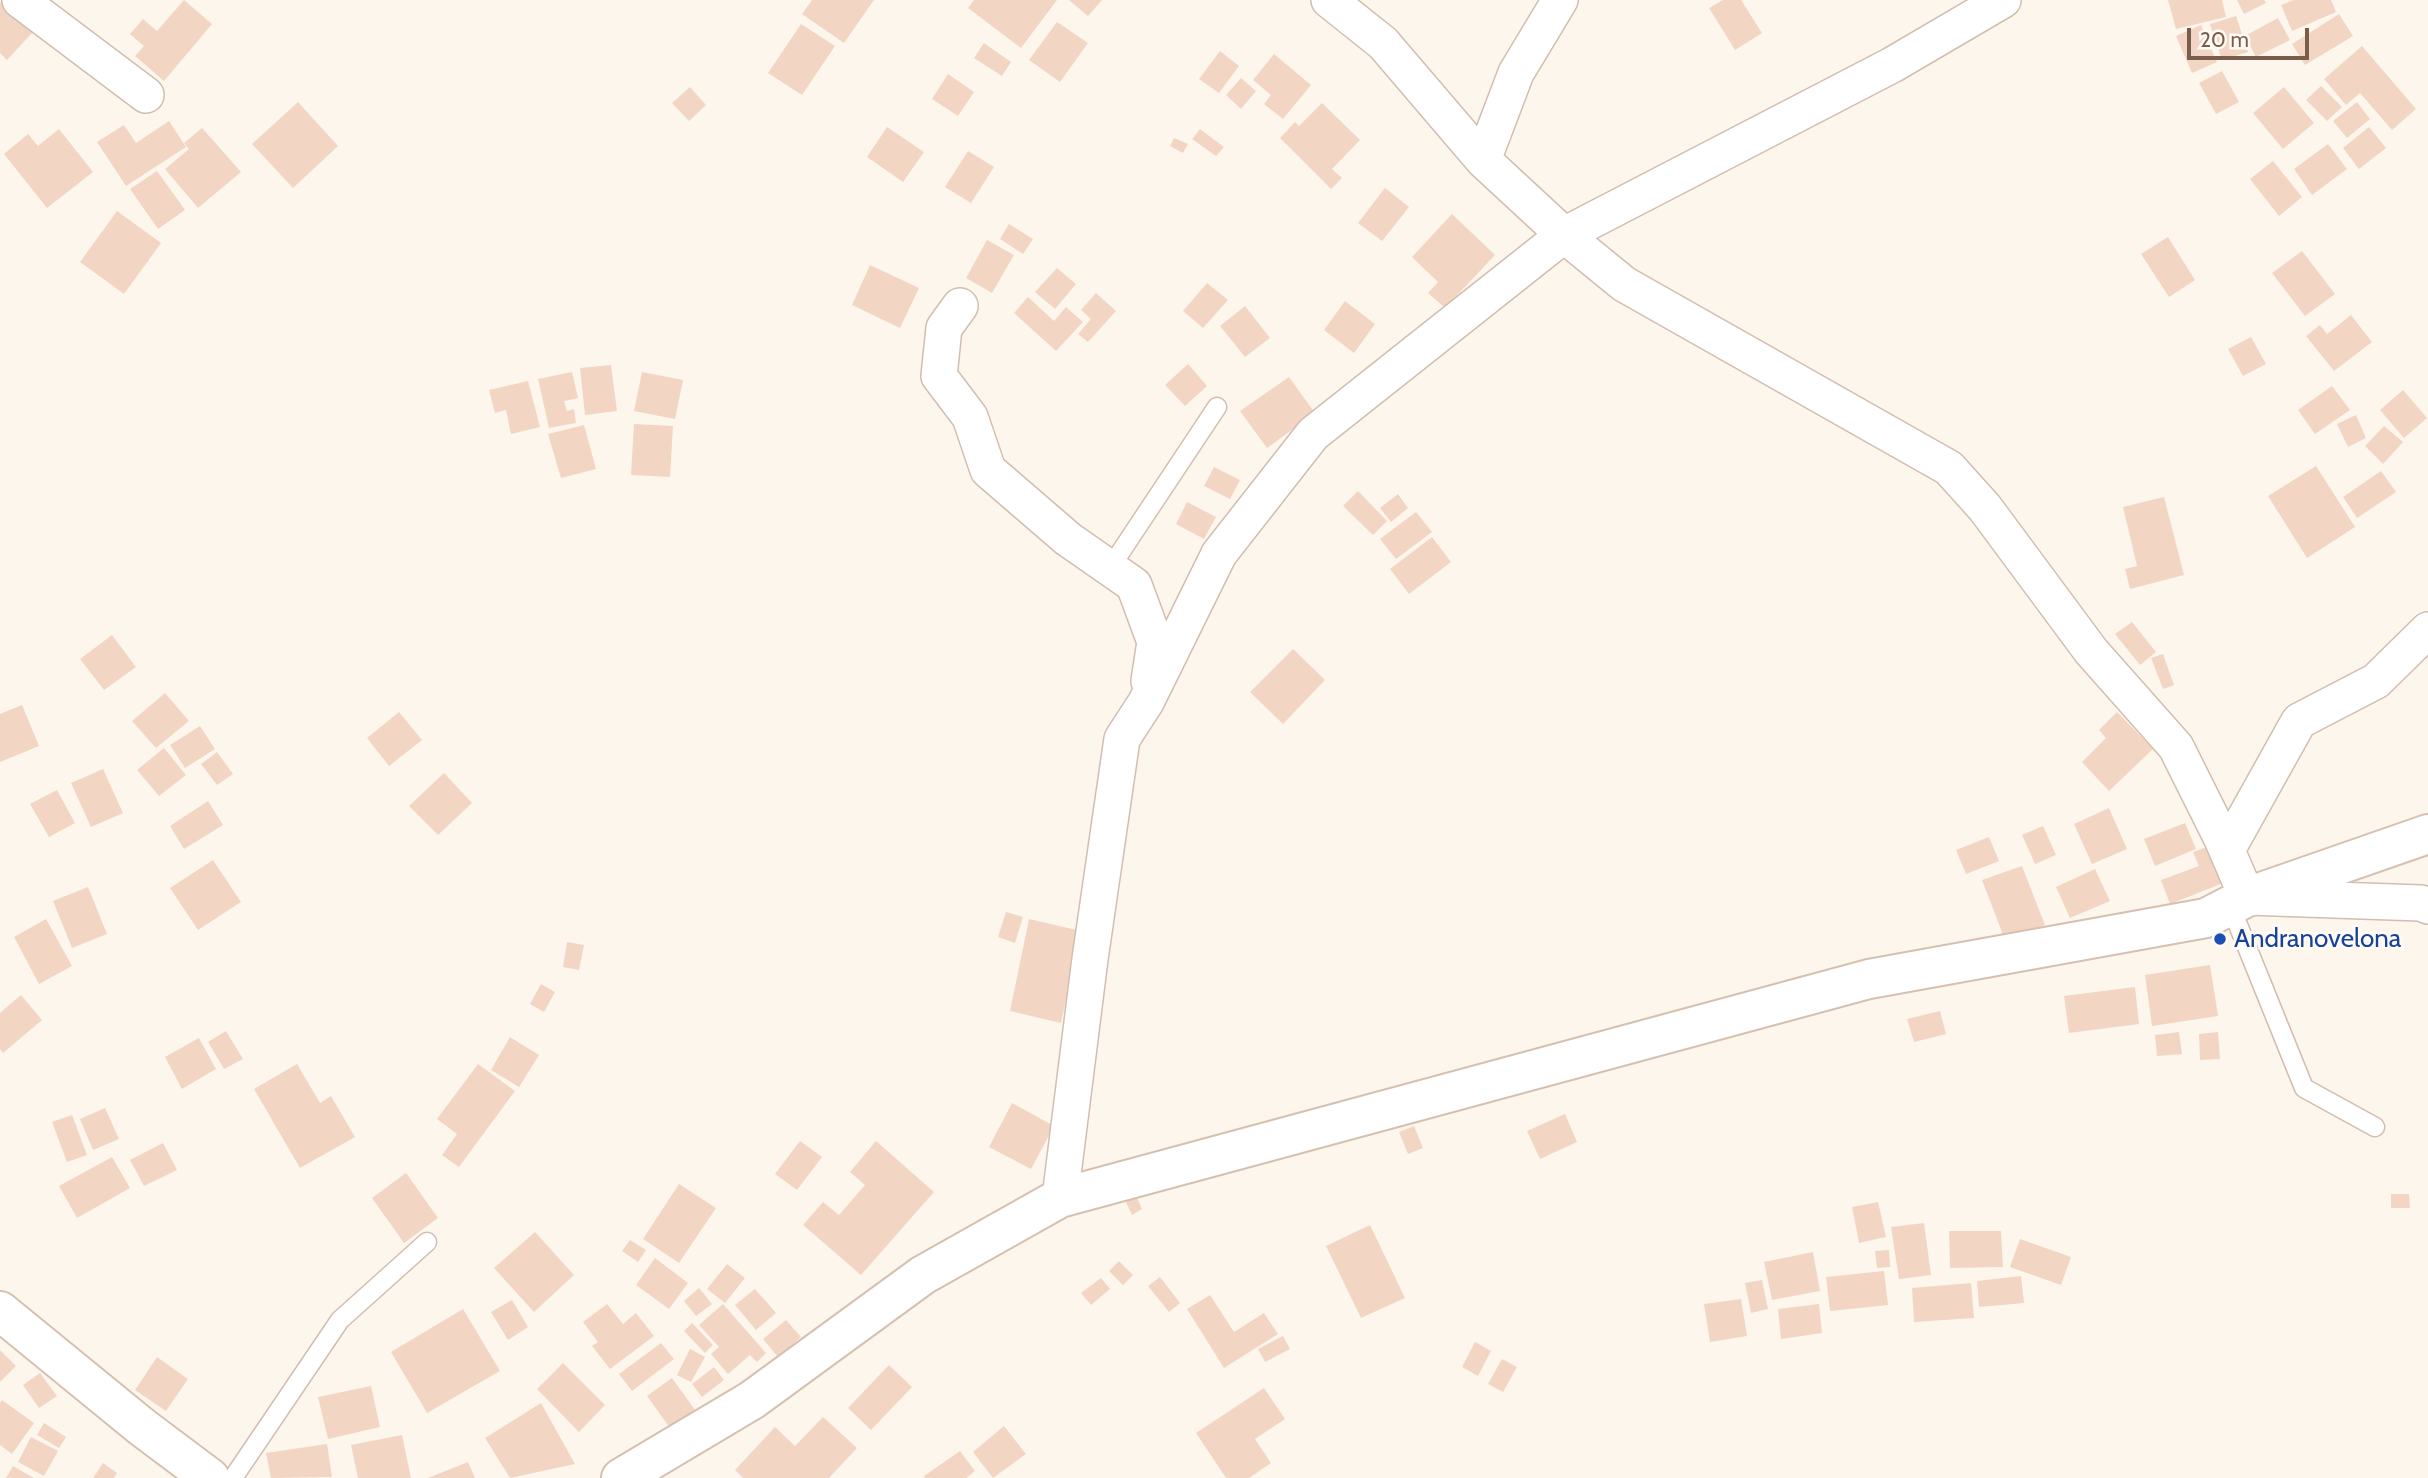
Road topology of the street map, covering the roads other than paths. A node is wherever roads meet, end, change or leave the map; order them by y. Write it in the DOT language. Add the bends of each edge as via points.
graph roads {
  1 [pos="20,0"];
  2 [pos="1329,0"];
  3 [pos="1560,0"];
  4 [pos="2003,0"];
  5 [pos="146,95"];
  6 [pos="1483,160"];
  7 [pos="1564,235"];
  8 [pos="960,306"];
  9 [pos="1217,407"];
  10 [pos="1110,568"];
  11 [pos="2428,630"];
  12 [pos="1146,702"];
  13 [pos="2428,834"];
  14 [pos="2227,850"];
  15 [pos="2239,901"];
  16 [pos="2428,906"];
  17 [pos="2375,1128"];
  18 [pos="1060,1198"];
  19 [pos="427,1242"];
  20 [pos="0,1311"];
  21 [pos="210,1478"];
  22 [pos="233,1478"];
  23 [pos="621,1478"];
  1 -- 5 [label="street"];
  2 -- 6 [label="street" via="1383,43"];
  3 -- 6 [label="street" via="1516,73"];
  4 -- 7 [label="street" via="1892,65"];
  6 -- 7 [label="street"];
  7 -- 12 [label="street" via="1313,434 1219,554"];
  7 -- 14 [label="street" via="1624,284 1949,468 1985,508 2091,651 2176,747"];
  8 -- 10 [label="street" via="944,328 939,376 970,417 988,470 1068,539"];
  9 -- 10 [label="lane"];
  10 -- 12 [label="street" via="1134,585 1155,642"];
  11 -- 14 [label="street" via="2376,681 2299,722"];
  12 -- 18 [label="street" via="1122,739"];
  13 -- 15 [label="street"];
  14 -- 15 [label="street"];
  15 -- 16 [label="street"];
  15 -- 17 [label="lane" via="2304,1088"];
  15 -- 18 [label="street" via="2206,918 1869,979"];
  18 -- 23 [label="street" via="923,1275 752,1401"];
  19 -- 22 [label="lane" via="340,1320"];
  20 -- 21 [label="street"];
}
